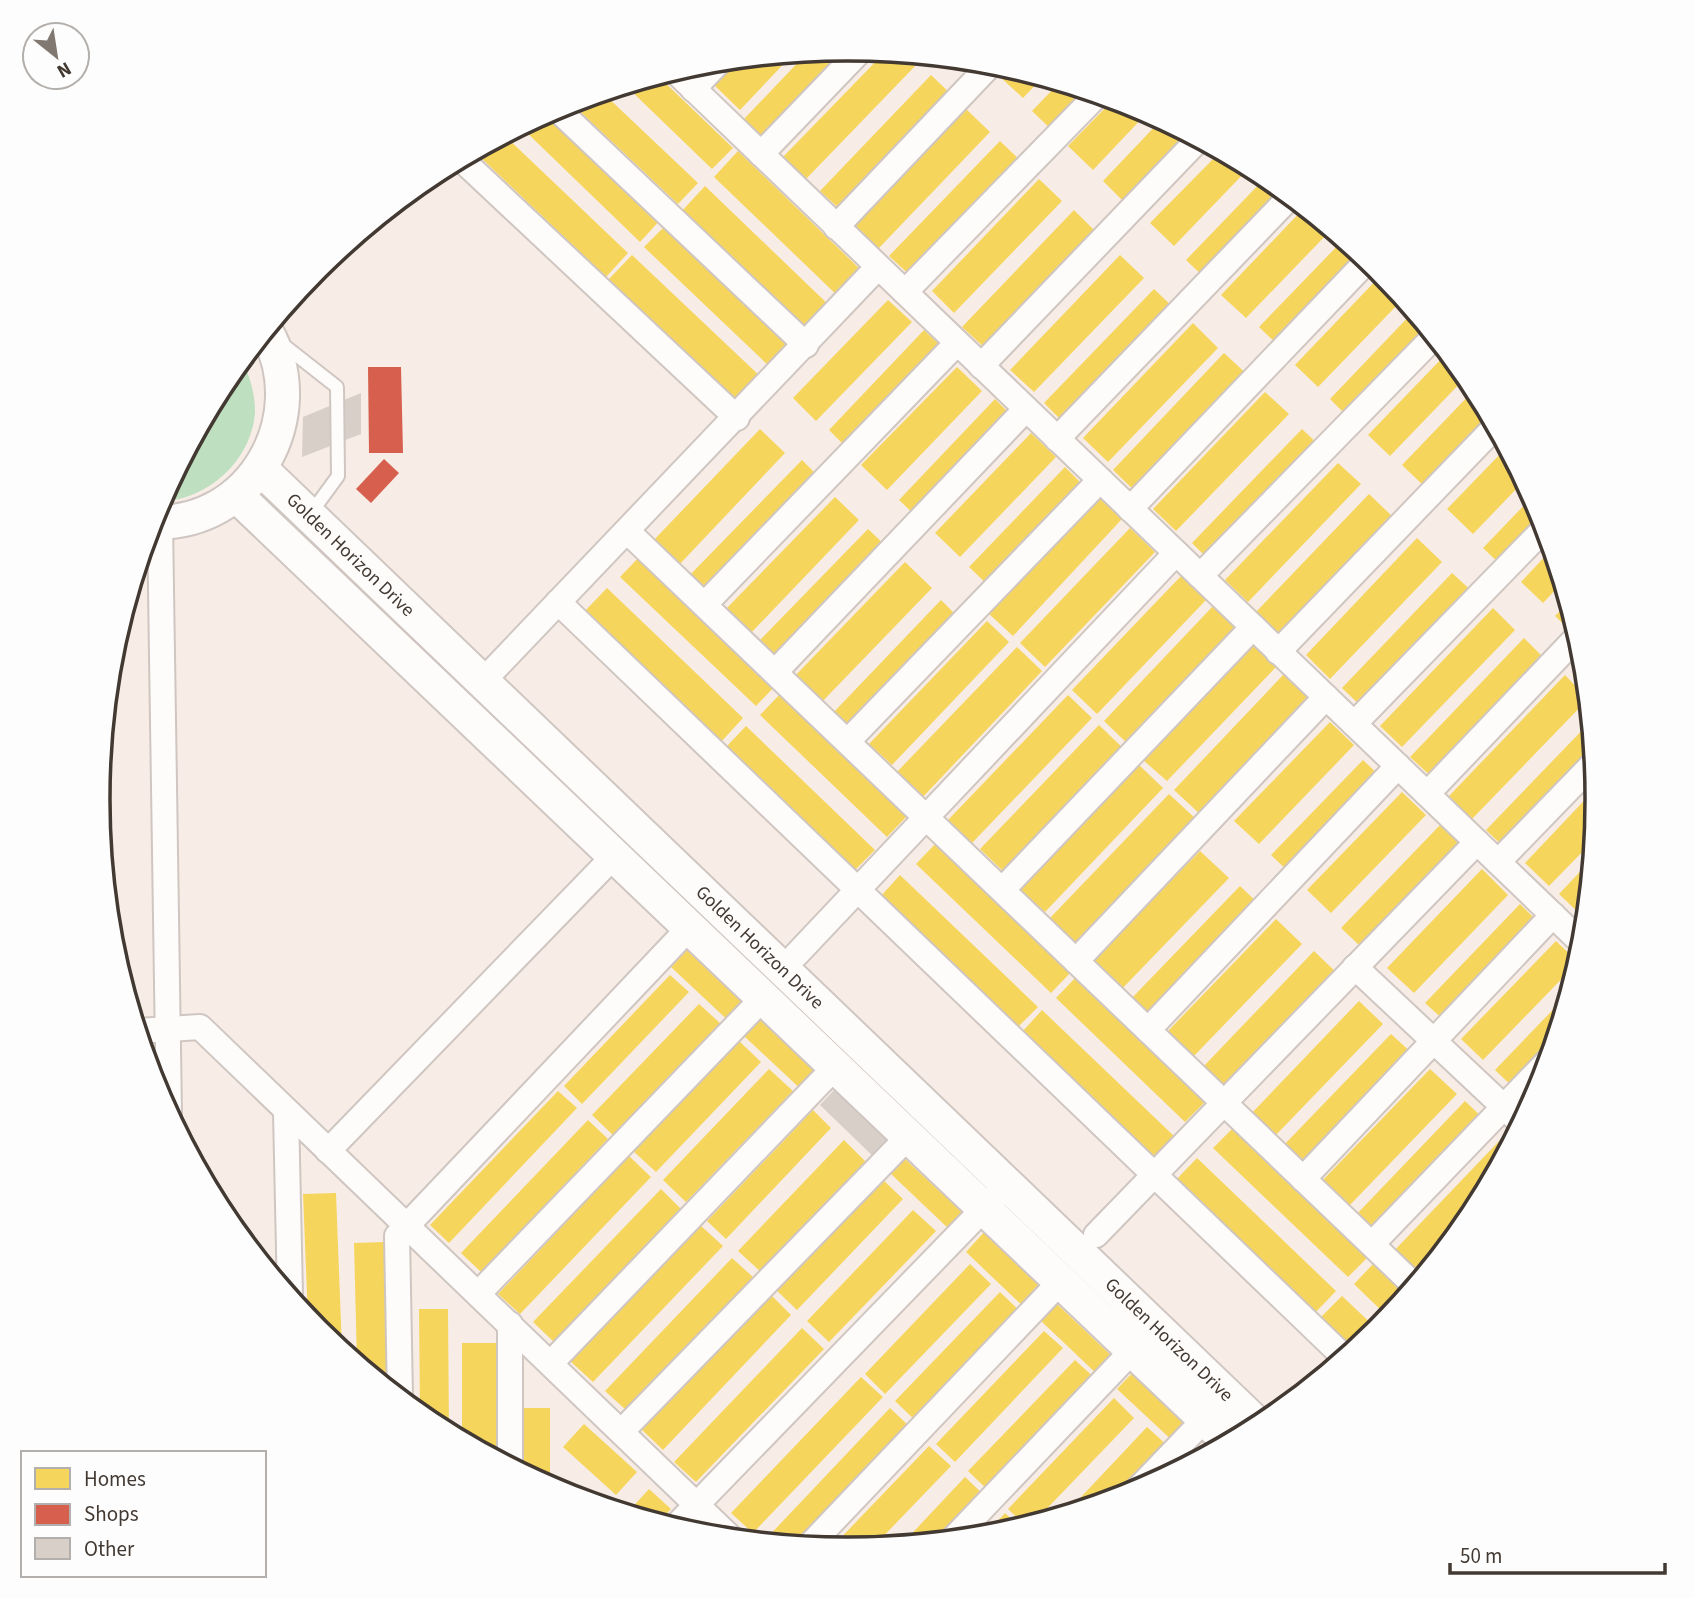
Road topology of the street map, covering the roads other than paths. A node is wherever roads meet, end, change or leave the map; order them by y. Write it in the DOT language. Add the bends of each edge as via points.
graph roads {
  1 [pos="851,61"];
  2 [pos="982,74"];
  3 [pos="707,75"];
  4 [pos="684,80"];
  5 [pos="693,89"];
  6 [pos="1090,102"];
  7 [pos="565,117"];
  8 [pos="1192,147"];
  9 [pos="761,154"];
  10 [pos="469,166"];
  11 [pos="1283,204"];
  12 [pos="836,227"];
  13 [pos="878,267"];
  14 [pos="1360,269"];
  15 [pos="905,292"];
  16 [pos="273,337"];
  17 [pos="270,341"];
  18 [pos="957,343"];
  19 [pos="1428,344"];
  20 [pos="806,345"];
  21 [pos="981,366"];
  22 [pos="1026,409"];
  23 [pos="737,418"];
  24 [pos="1488,434"];
  25 [pos="1057,439"];
  26 [pos="261,469"];
  27 [pos="1100,480"];
  28 [pos="236,495"];
  29 [pos="1130,509"];
  30 [pos="308,516"];
  31 [pos="165,521"];
  32 [pos="627,531"];
  33 [pos="1536,537"];
  34 [pos="156,542"];
  35 [pos="1176,553"];
  36 [pos="1200,576"];
  37 [pos="558,602"];
  38 [pos="705,604"];
  39 [pos="1253,627"];
  40 [pos="1569,646"];
  41 [pos="1278,652"];
  42 [pos="775,672"];
  43 [pos="482,682"];
  44 [pos="1326,697"];
  45 [pos="1354,724"];
  46 [pos="848,741"];
  47 [pos="1398,766"];
  48 [pos="1584,773"];
  49 [pos="1427,794"];
  50 [pos="927,816"];
  51 [pos="1477,842"];
  52 [pos="615,855"];
  53 [pos="1498,862"];
  54 [pos="859,889"];
  55 [pos="1003,890"];
  56 [pos="1553,915"];
  57 [pos="690,927"];
  58 [pos="1573,930"];
  59 [pos="796,955"];
  60 [pos="1076,961"];
  61 [pos="1355,967"];
  62 [pos="764,997"];
  63 [pos="168,1029"];
  64 [pos="147,1030"];
  65 [pos="1147,1030"];
  66 [pos="1434,1041"];
  67 [pos="836,1066"];
  68 [pos="169,1087"];
  69 [pos="1223,1103"];
  70 [pos="286,1112"];
  71 [pos="1512,1115"];
  72 [pos="910,1135"];
  73 [pos="328,1151"];
  74 [pos="1153,1176"];
  75 [pos="1303,1179"];
  76 [pos="995,1196"];
  77 [pos="407,1226"];
  78 [pos="1096,1235"];
  79 [pos="1372,1244"];
  80 [pos="1407,1279"];
  81 [pos="290,1281"];
  82 [pos="1061,1281"];
  83 [pos="478,1294"];
  84 [pos="510,1324"];
  85 [pos="1133,1350"];
  86 [pos="1337,1351"];
  87 [pos="551,1363"];
  88 [pos="400,1385"];
  89 [pos="1249,1417"];
  90 [pos="1205,1419"];
  91 [pos="622,1431"];
  92 [pos="1222,1434"];
  93 [pos="510,1455"];
  94 [pos="1158,1468"];
  95 [pos="697,1505"];
  96 [pos="684,1518"];
  97 [pos="718,1525"];
  98 [pos="964,1527"];
  99 [pos="819,1536"];
  1 -- 9 [label="street"];
  2 -- 12 [label="street"];
  3 -- 5 [label="street"];
  4 -- 5 [label="street"];
  5 -- 9 [label="street"];
  6 -- 15 [label="street"];
  7 -- 20 [label="street"];
  8 -- 21 [label="street"];
  9 -- 12 [label="street"];
  10 -- 23 [label="street"];
  11 -- 25 [label="street"];
  12 -- 13 [label="street"];
  13 -- 15 [label="street"];
  13 -- 20 [label="street"];
  14 -- 29 [label="street"];
  15 -- 18 [label="street"];
  16 -- 30 [label="lane" via="337,387 338,476"];
  17 -- 26 [label="street" via="283,378 284,402 273,448"];
  18 -- 21 [label="street"];
  18 -- 38 [label="street"];
  19 -- 36 [label="street"];
  20 -- 23 [label="street"];
  21 -- 22 [label="street"];
  22 -- 25 [label="street"];
  22 -- 42 [label="street"];
  23 -- 32 [label="street"];
  24 -- 41 [label="street"];
  25 -- 27 [label="street"];
  26 -- 28 [label="street"];
  26 -- 30 [label="street, Golden Horizon Drive"];
  27 -- 29 [label="street"];
  27 -- 46 [label="street"];
  28 -- 31 [label="street" via="200,515"];
  28 -- 52 [label="street, Golden Horizon Drive"];
  29 -- 35 [label="street"];
  30 -- 43 [label="street, Golden Horizon Drive"];
  32 -- 37 [label="street"];
  32 -- 38 [label="street"];
  33 -- 45 [label="street"];
  34 -- 63 [label="street"];
  35 -- 36 [label="street"];
  35 -- 50 [label="street"];
  36 -- 39 [label="street"];
  37 -- 43 [label="street"];
  37 -- 54 [label="street"];
  38 -- 42 [label="street"];
  39 -- 41 [label="street"];
  39 -- 55 [label="street"];
  40 -- 49 [label="street"];
  41 -- 44 [label="street"];
  42 -- 46 [label="street"];
  43 -- 76 [label="street, Golden Horizon Drive"];
  44 -- 45 [label="street"];
  44 -- 60 [label="street"];
  45 -- 47 [label="street"];
  46 -- 50 [label="street"];
  47 -- 49 [label="street"];
  47 -- 65 [label="street"];
  48 -- 53 [label="street"];
  49 -- 51 [label="street"];
  50 -- 54 [label="street"];
  50 -- 55 [label="street"];
  51 -- 53 [label="street"];
  51 -- 61 [label="street"];
  52 -- 57 [label="street, Golden Horizon Drive"];
  52 -- 73 [label="street"];
  53 -- 56 [label="street"];
  54 -- 59 [label="street"];
  54 -- 74 [label="street"];
  55 -- 60 [label="street"];
  56 -- 58 [label="street"];
  56 -- 66 [label="street"];
  57 -- 62 [label="street, Golden Horizon Drive"];
  57 -- 77 [label="street"];
  60 -- 65 [label="street"];
  61 -- 66 [label="street"];
  61 -- 69 [label="street"];
  62 -- 67 [label="street, Golden Horizon Drive"];
  62 -- 83 [label="street"];
  63 -- 64 [label="street"];
  63 -- 68 [label="street"];
  63 -- 70 [label="street" via="200,1027"];
  65 -- 69 [label="street"];
  66 -- 71 [label="street"];
  66 -- 75 [label="street"];
  67 -- 72 [label="street, Golden Horizon Drive"];
  67 -- 87 [label="street"];
  69 -- 74 [label="street"];
  69 -- 75 [label="street"];
  70 -- 73 [label="street"];
  70 -- 81 [label="street"];
  71 -- 79 [label="street"];
  72 -- 76 [label="street, Golden Horizon Drive"];
  72 -- 91 [label="street"];
  73 -- 77 [label="street"];
  74 -- 78 [label="street"];
  74 -- 86 [label="street"];
  75 -- 79 [label="street"];
  76 -- 82 [label="street, Golden Horizon Drive"];
  76 -- 89 [label="street, Golden Horizon Drive"];
  76 -- 95 [label="street"];
  77 -- 83 [label="street"];
  77 -- 88 [label="street" via="397,1236"];
  79 -- 80 [label="street"];
  82 -- 85 [label="street, Golden Horizon Drive"];
  82 -- 99 [label="street"];
  83 -- 84 [label="street"];
  84 -- 87 [label="street"];
  84 -- 93 [label="street"];
  85 -- 90 [label="street, Golden Horizon Drive"];
  85 -- 98 [label="street"];
  87 -- 91 [label="street"];
  90 -- 92 [label="street, Golden Horizon Drive"];
  90 -- 94 [label="street"];
  91 -- 95 [label="street"];
  95 -- 96 [label="street"];
  95 -- 97 [label="street"];
}
